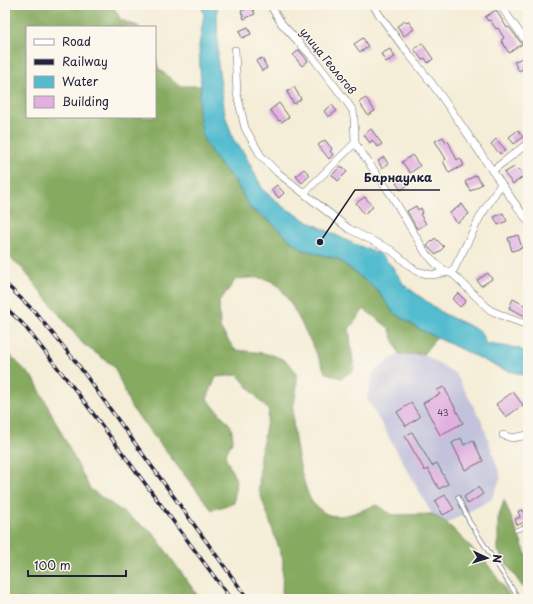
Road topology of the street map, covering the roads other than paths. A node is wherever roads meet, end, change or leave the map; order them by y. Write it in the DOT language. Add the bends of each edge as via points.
graph roads {
  1 [pos="270,5"];
  2 [pos="373,5"];
  3 [pos="500,5"];
  4 [pos="526,37"];
  5 [pos="528,44"];
  6 [pos="235,50"];
  7 [pos="528,142"];
  8 [pos="355,143"];
  9 [pos="492,171"];
  10 [pos="501,184"];
  11 [pos="304,194"];
  12 [pos="528,221"];
  13 [pos="449,273"];
  14 [pos="528,325"];
  15 [pos="528,435"];
  16 [pos="503,436"];
  17 [pos="458,497"];
  18 [pos="528,526"];
  19 [pos="516,530"];
  20 [pos="519,599"];
  1 -- 8 [label="street, улица Геологов" via="282,24 314,59 350,106 354,118"];
  2 -- 9 [label="street" via="446,102"];
  3 -- 4 [label="street"];
  4 -- 5 [label="street"];
  6 -- 11 [label="street" via="237,94 244,128 261,156"];
  7 -- 9 [label="street"];
  8 -- 11 [label="street"];
  8 -- 13 [label="street" via="392,196 425,252 439,267"];
  9 -- 10 [label="street"];
  10 -- 12 [label="street"];
  10 -- 13 [label="street" via="480,217 456,268"];
  11 -- 13 [label="street" via="349,229 391,250 416,271 432,275"];
  13 -- 14 [label="street" via="490,310"];
  15 -- 16 [label="street" via="512,438"];
  17 -- 20 [label="lane" via="469,521"];
  18 -- 19 [label="lane"];
}
